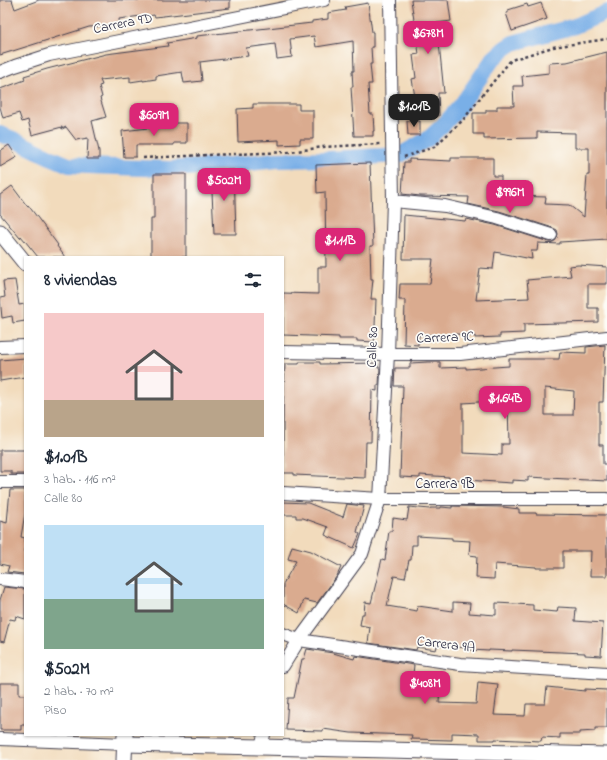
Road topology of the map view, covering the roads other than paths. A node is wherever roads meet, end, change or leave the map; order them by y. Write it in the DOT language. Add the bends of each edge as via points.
graph roads {
  1 [pos="324,0"];
  2 [pos="390,0"];
  3 [pos="0,72"];
  4 [pos="393,201"];
  5 [pos="0,232"];
  6 [pos="551,235"];
  7 [pos="24,262"];
  8 [pos="607,337"];
  9 [pos="24,346"];
  10 [pos="0,347"];
  11 [pos="284,352"];
  12 [pos="388,354"];
  13 [pos="0,482"];
  14 [pos="24,482"];
  15 [pos="284,493"];
  16 [pos="380,499"];
  17 [pos="607,499"];
  18 [pos="0,579"];
  19 [pos="24,582"];
  20 [pos="284,634"];
  21 [pos="299,640"];
  22 [pos="284,664"];
  23 [pos="607,673"];
  24 [pos="0,739"];
  25 [pos="125,739"];
  26 [pos="262,741"];
  27 [pos="607,755"];
  28 [pos="124,760"];
  1 -- 3 [label="street, Carrera 9D" via="72,50 42,57"];
  2 -- 4 [label="street, Calle 80"];
  4 -- 6 [label="street" via="446,206 497,218"];
  4 -- 12 [label="street, Calle 80"];
  5 -- 7 [label="street"];
  8 -- 12 [label="street, Carrera 9C" via="460,354"];
  9 -- 10 [label="street"];
  11 -- 12 [label="street, Carrera 9C"];
  12 -- 16 [label="street, Calle 80"];
  13 -- 14 [label="street"];
  15 -- 16 [label="street, Carrera 9B"];
  16 -- 17 [label="street, Carrera 9B"];
  16 -- 21 [label="street, Calle 80" via="362,554"];
  18 -- 19 [label="street"];
  20 -- 21 [label="street, Carrera 9A"];
  21 -- 22 [label="street, Calle 80"];
  21 -- 23 [label="street, Carrera 9A" via="460,664"];
  24 -- 25 [label="street"];
  25 -- 26 [label="street"];
  25 -- 28 [label="street"];
  26 -- 27 [label="street"];
}
